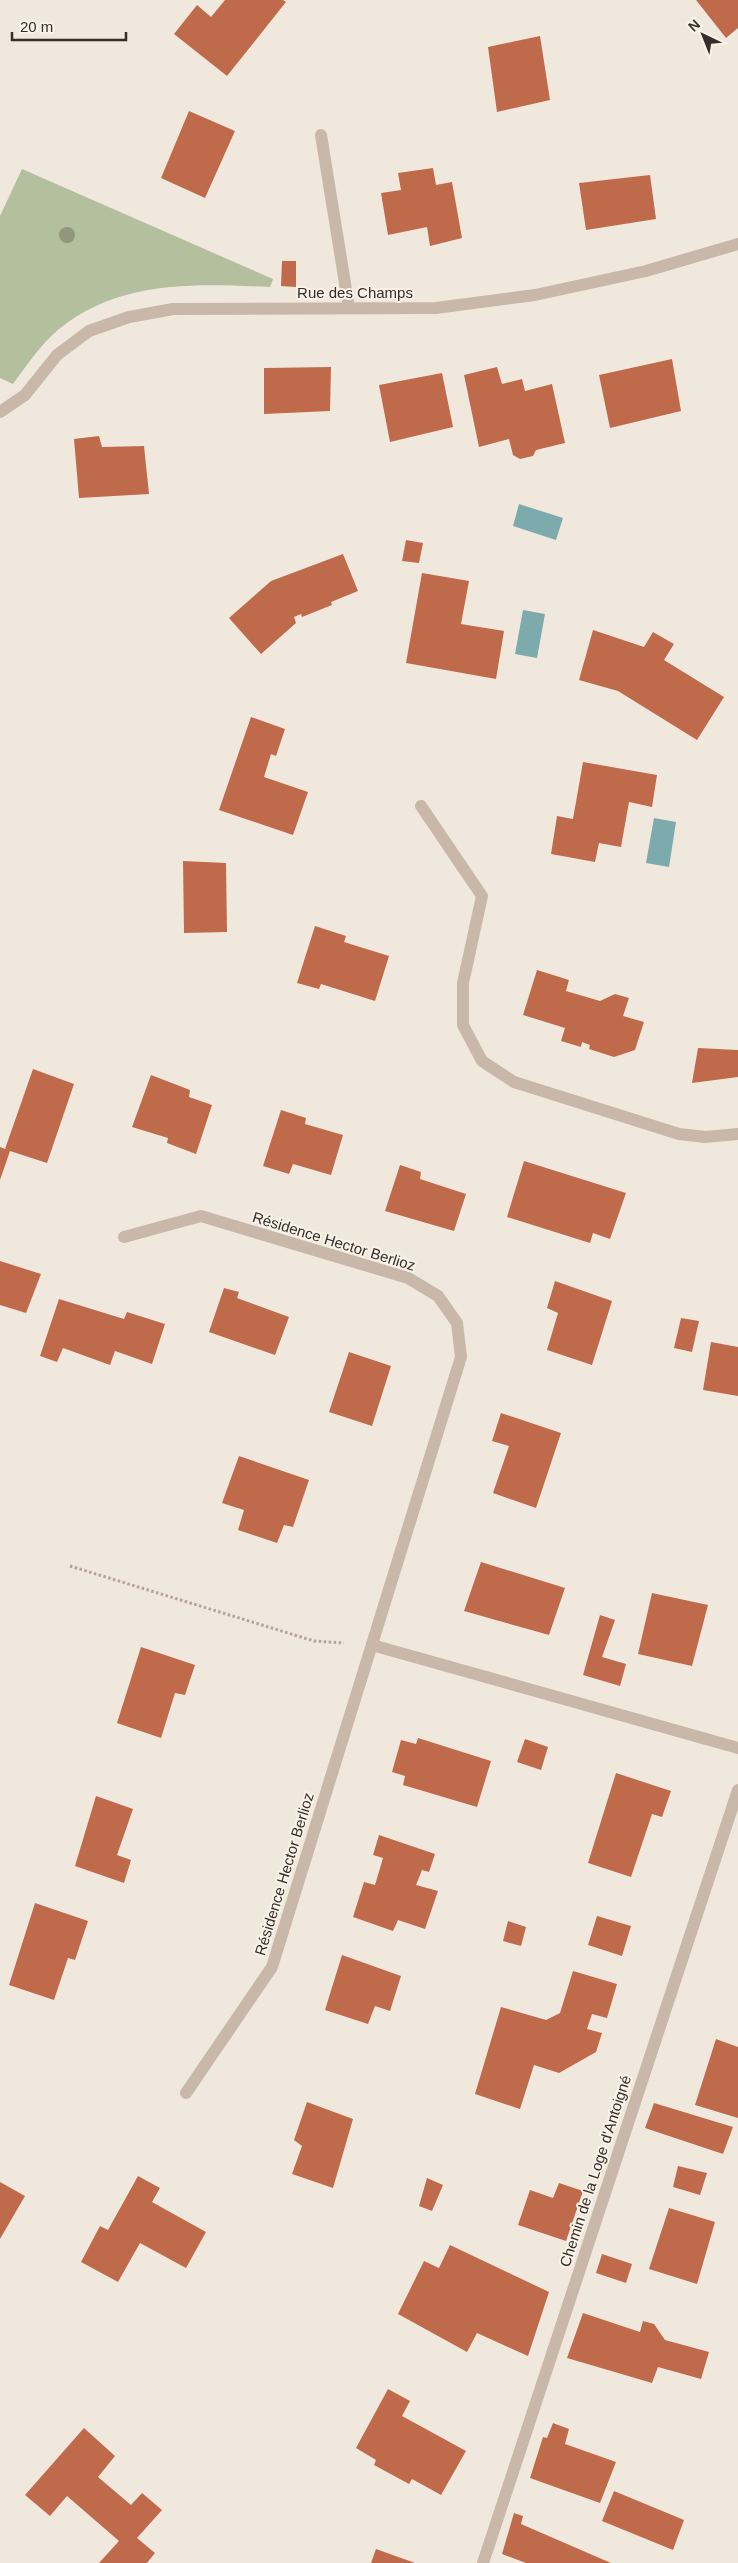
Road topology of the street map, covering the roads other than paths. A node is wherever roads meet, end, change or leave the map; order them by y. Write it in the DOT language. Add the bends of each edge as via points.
graph roads {
  1 [pos="321,135"];
  2 [pos="738,244"];
  3 [pos="349,308"];
  4 [pos="0,412"];
  5 [pos="421,806"];
  6 [pos="738,1134"];
  7 [pos="124,1237"];
  8 [pos="372,1645"];
  9 [pos="738,1748"];
  10 [pos="738,1790"];
  11 [pos="186,2092"];
  12 [pos="483,2563"];
  1 -- 3 [label="street"];
  2 -- 3 [label="street, Rue des Champs" via="646,270 534,295 436,308"];
  3 -- 4 [label="street, Rue des Champs" via="172,309 129,317 89,331 56,355 25,396"];
  5 -- 6 [label="street" via="482,896 463,983 463,1025 482,1061 514,1082 679,1134 705,1137"];
  7 -- 8 [label="street, Résidence Hector Berlioz" via="201,1216 408,1278 438,1296 457,1323 461,1357"];
  8 -- 9 [label="street"];
  8 -- 11 [label="street, Résidence Hector Berlioz" via="272,1967"];
  10 -- 12 [label="street, Chemin de la Loge d'Antoigné"];
}
